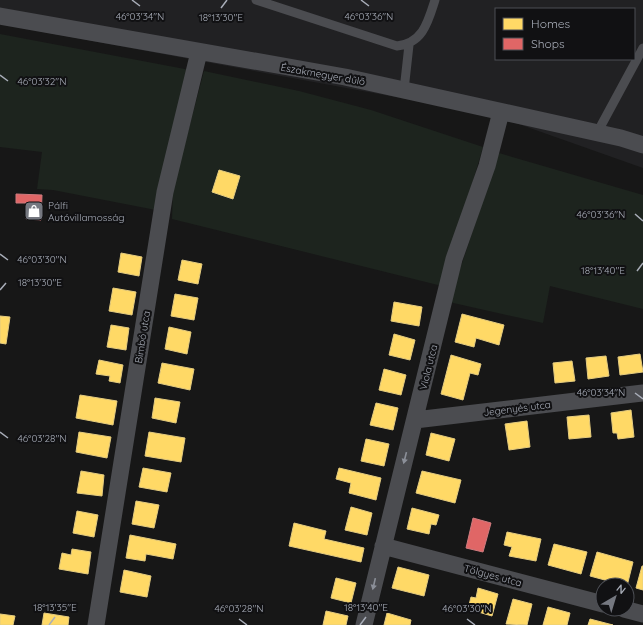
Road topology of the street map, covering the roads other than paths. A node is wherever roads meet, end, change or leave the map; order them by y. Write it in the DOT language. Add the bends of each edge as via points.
graph roads {
  1 [pos="256,0"];
  2 [pos="435,0"];
  3 [pos="0,16"];
  4 [pos="409,45"];
  5 [pos="643,48"];
  6 [pos="200,52"];
  7 [pos="404,90"];
  8 [pos="501,112"];
  9 [pos="597,133"];
  10 [pos="643,146"];
  11 [pos="643,393"];
  12 [pos="415,420"];
  13 [pos="383,546"];
  14 [pos="595,602"];
  15 [pos="96,625"];
  16 [pos="364,625"];
  1 -- 4 [label="lane" via="397,46"];
  2 -- 4 [label="lane" via="421,35"];
  3 -- 6 [label="street, Északmegyer dűlő"];
  4 -- 7 [label="lane"];
  5 -- 9 [label="lane"];
  6 -- 7 [label="street, Északmegyer dűlő"];
  6 -- 15 [label="street, Bimbó utca" via="165,192"];
  7 -- 8 [label="street, Északmegyer dűlő"];
  8 -- 9 [label="street, Északmegyer dűlő"];
  8 -- 12 [label="street, Viola utca" via="487,166 454,259"];
  9 -- 10 [label="street, Északmegyer dűlő"];
  11 -- 12 [label="street, Jegenyés utca"];
  12 -- 13 [label="street, Viola utca, one-way"];
  13 -- 14 [label="street, Tölgyes utca"];
  13 -- 16 [label="street, Viola utca, one-way"];
}
